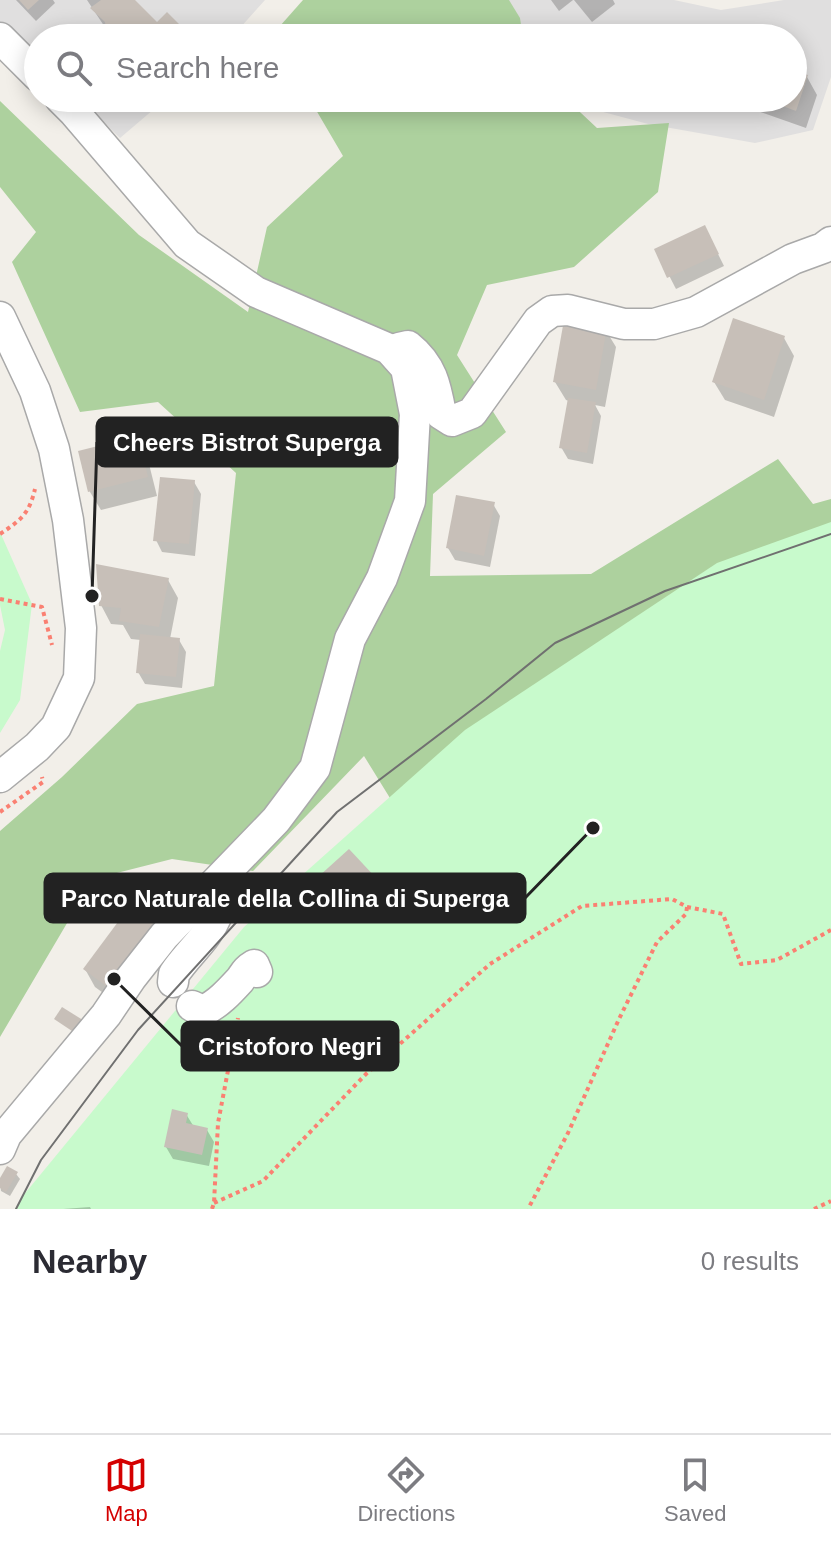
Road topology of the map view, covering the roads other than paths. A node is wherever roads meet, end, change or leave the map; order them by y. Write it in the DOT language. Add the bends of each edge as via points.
graph roads {
  1 [pos="0,38"];
  2 [pos="24,62"];
  3 [pos="72,112"];
  4 [pos="831,242"];
  5 [pos="0,317"];
  6 [pos="389,349"];
  7 [pos="0,777"];
  8 [pos="195,904"];
  9 [pos="257,972"];
  10 [pos="173,982"];
  11 [pos="192,1006"];
  12 [pos="0,1149"];
  1 -- 2 [label="street"];
  3 -- 6 [label="street" via="187,244 256,292"];
  4 -- 6 [label="street" via="696,312 654,324 552,311 538,321 472,413 452,421 441,414 435,381 421,356 408,346"];
  5 -- 7 [label="street" via="35,391 54,449 81,628 79,678 56,727"];
  6 -- 8 [label="street" via="406,368 415,414 410,501 382,578 350,639 315,768 276,820"];
  8 -- 10 [label="street" via="210,907 217,915"];
  8 -- 12 [label="street" via="6,1135"];
  9 -- 11 [label="street" via="254,965 248,968 216,1005 203,1011"];
}
